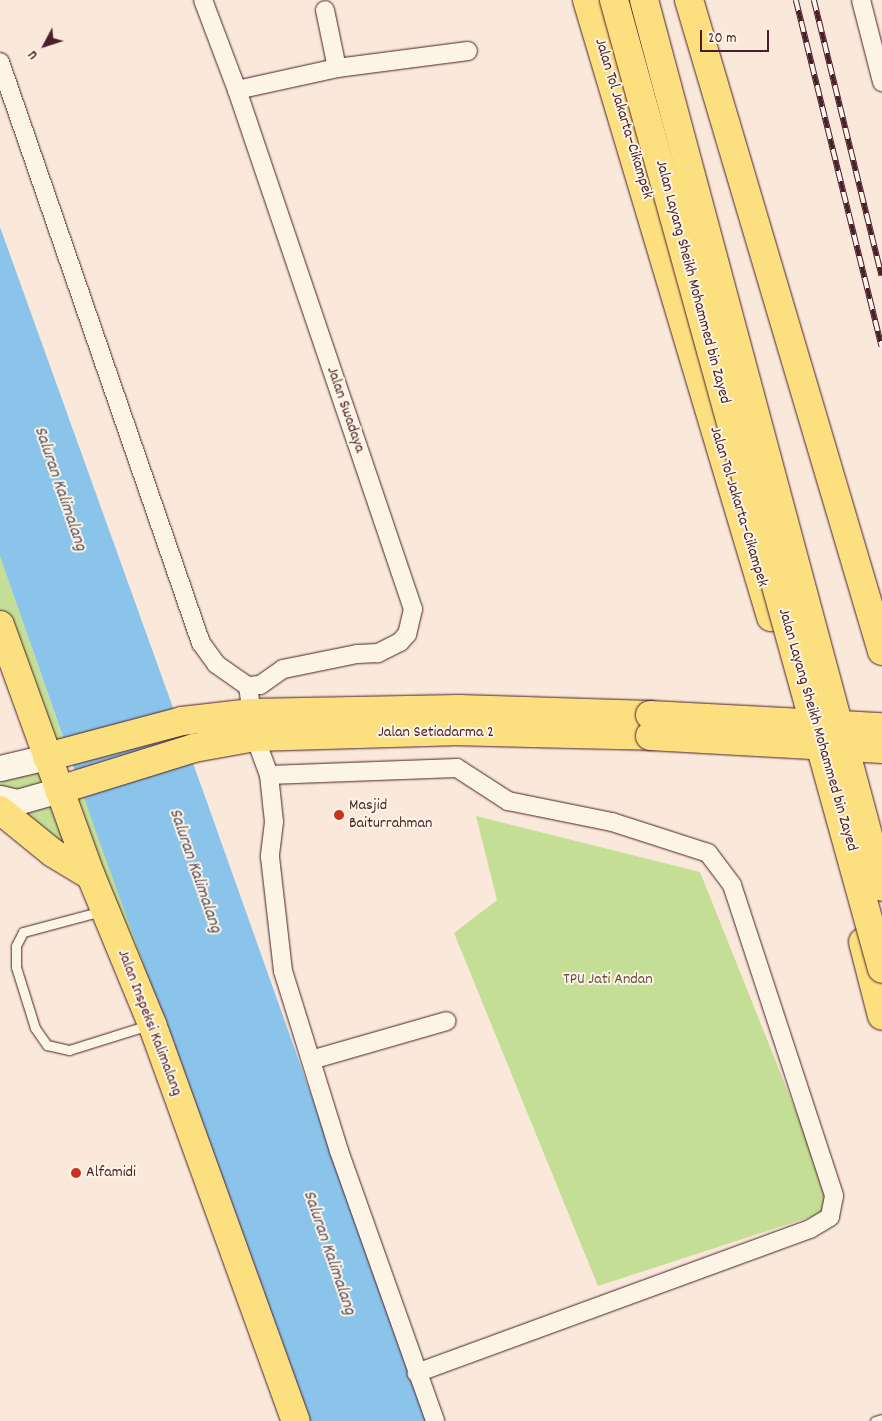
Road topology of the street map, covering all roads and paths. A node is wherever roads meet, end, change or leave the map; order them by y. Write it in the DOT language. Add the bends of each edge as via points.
graph roads {
  1 [pos="203,0"];
  2 [pos="644,0"];
  3 [pos="689,0"];
  4 [pos="861,0"];
  5 [pos="594,2"];
  6 [pos="325,10"];
  7 [pos="468,51"];
  8 [pos="0,62"];
  9 [pos="337,68"];
  10 [pos="882,82"];
  11 [pos="237,90"];
  12 [pos="0,625"];
  13 [pos="882,651"];
  14 [pos="248,686"];
  15 [pos="253,725"];
  16 [pos="650,726"];
  17 [pos="882,727"];
  18 [pos="882,749"];
  19 [pos="55,756"];
  20 [pos="0,768"];
  21 [pos="269,774"];
  22 [pos="68,788"];
  23 [pos="0,798"];
  24 [pos="0,810"];
  25 [pos="91,876"];
  26 [pos="882,887"];
  27 [pos="105,910"];
  28 [pos="882,969"];
  29 [pos="882,1016"];
  30 [pos="447,1021"];
  31 [pos="152,1024"];
  32 [pos="311,1060"];
  33 [pos="417,1373"];
  34 [pos="882,1419"];
  35 [pos="296,1421"];
  36 [pos="435,1421"];
  37 [pos="875,1421"];
  1 -- 11 [label="street, Jalan Swadaya"];
  2 -- 26 [label="main road, Jalan Layang Sheikh Mohammed bin Zayed, bridge"];
  3 -- 13 [label="main road"];
  4 -- 10 [label="street"];
  5 -- 28 [label="main road, Jalan Layang Sheikh Mohammed bin Zayed, bridge"];
  5 -- 29 [label="main road, Jalan Tol Jakarta–Cikampek" via="822,788"];
  6 -- 9 [label="street"];
  7 -- 9 [label="street"];
  8 -- 14 [label="street" via="200,643 216,664"];
  9 -- 11 [label="street"];
  11 -- 14 [label="street, Jalan Swadaya" via="413,609 407,634 400,642 378,652 283,669 260,684"];
  12 -- 19 [label="main road, Jalan Inspeksi Kalimalang"];
  14 -- 15 [label="street"];
  15 -- 16 [label="main road, Jalan Setiadarma 2" via="459,709"];
  15 -- 19 [label="main road, Jalan Setiadarma 2" via="182,720"];
  15 -- 21 [label="street"];
  15 -- 22 [label="main road, Jalan Setiadarma 2" via="194,748"];
  16 -- 17 [label="main road, Jalan Setiadarma 2, bridge"];
  16 -- 18 [label="main road, Jalan Setiadarma 2, bridge"];
  19 -- 20 [label="main road, Jalan Setiadarma 2"];
  19 -- 22 [label="main road, Jalan Inspeksi Kalimalang"];
  21 -- 32 [label="street" via="274,822 270,857 276,931 283,971"];
  21 -- 33 [label="street" via="456,768 508,801 612,822 708,853 732,886 834,1196 830,1217 810,1230"];
  22 -- 23 [label="main road, Jalan Setiadarma 2" via="16,802"];
  22 -- 25 [label="main road, Jalan Inspeksi Kalimalang"];
  24 -- 25 [label="main road" via="53,853"];
  25 -- 27 [label="main road, Jalan Inspeksi Kalimalang"];
  27 -- 31 [label="main road, Jalan Inspeksi Kalimalang"];
  27 -- 31 [label="lane" via="23,932 16,946 16,966 35,1028 47,1044 69,1050"];
  30 -- 32 [label="street"];
  31 -- 35 [label="main road, Jalan Inspeksi Kalimalang"];
  32 -- 33 [label="street" via="338,1151"];
  33 -- 36 [label="street"];
  34 -- 37 [label="lane"];
}
